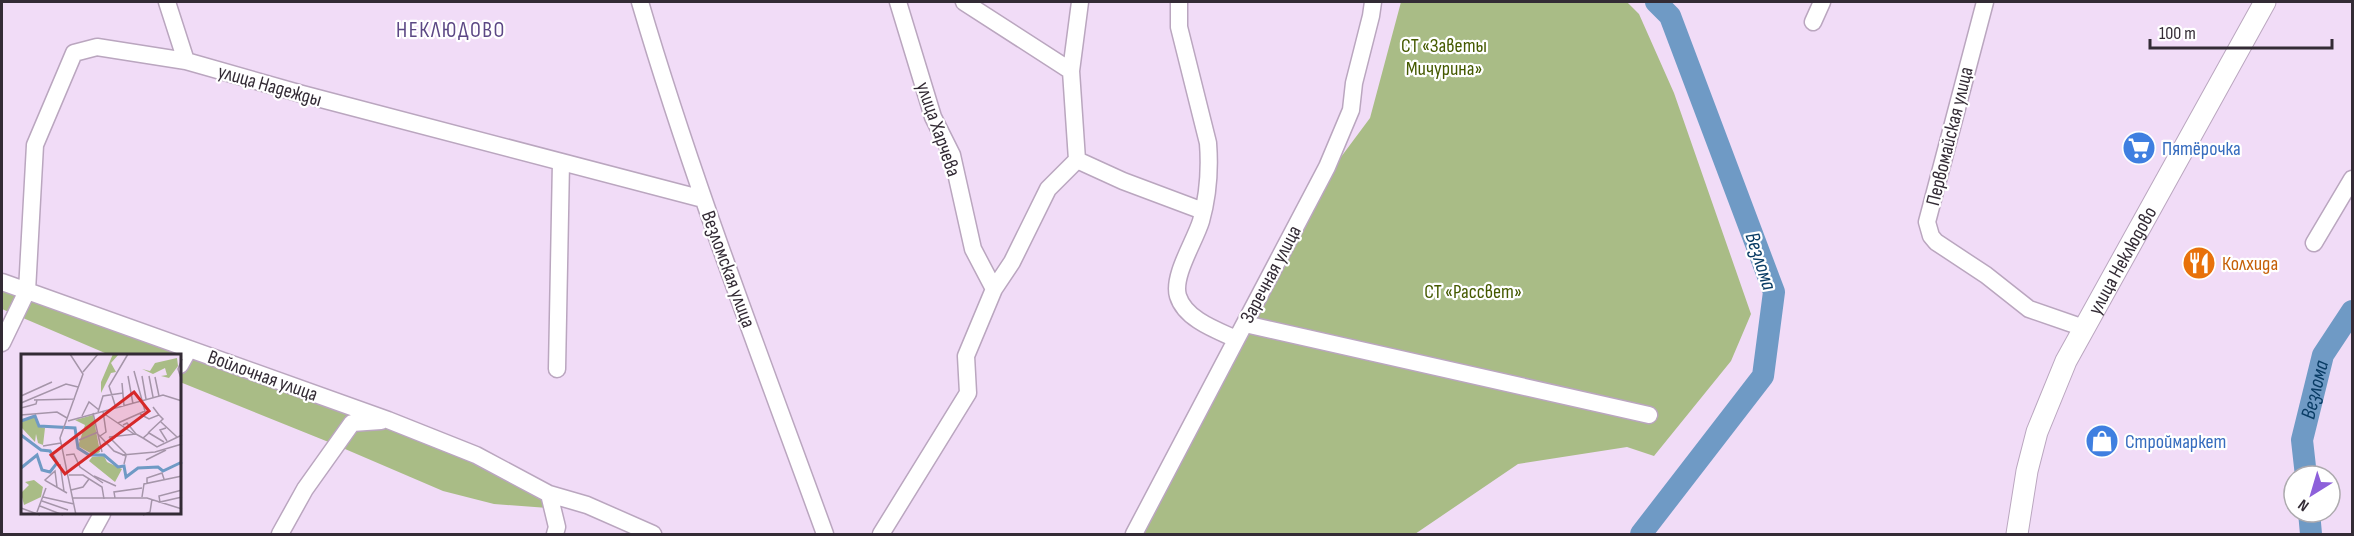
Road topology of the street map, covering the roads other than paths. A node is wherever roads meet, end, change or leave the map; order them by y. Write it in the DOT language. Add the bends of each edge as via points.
graph roads {
  1 [pos="167,2"];
  2 [pos="640,2"];
  3 [pos="898,2"];
  4 [pos="964,2"];
  5 [pos="1080,2"];
  6 [pos="1179,2"];
  7 [pos="1373,2"];
  8 [pos="1822,2"];
  9 [pos="1984,2"];
  10 [pos="2265,2"];
  11 [pos="1813,22"];
  12 [pos="186,61"];
  13 [pos="1071,71"];
  14 [pos="1077,160"];
  15 [pos="561,162"];
  16 [pos="2352,179"];
  17 [pos="703,199"];
  18 [pos="1203,211"];
  19 [pos="2314,243"];
  20 [pos="2,282"];
  21 [pos="994,289"];
  22 [pos="27,291"];
  23 [pos="1245,324"];
  24 [pos="2084,328"];
  25 [pos="1236,339"];
  26 [pos="2,343"];
  27 [pos="189,349"];
  28 [pos="182,361"];
  29 [pos="557,369"];
  30 [pos="1649,415"];
  31 [pos="388,420"];
  32 [pos="549,494"];
  33 [pos="101,515"];
  34 [pos="92,534"];
  35 [pos="280,534"];
  36 [pos="555,534"];
  37 [pos="653,534"];
  38 [pos="825,534"];
  39 [pos="881,534"];
  40 [pos="1134,534"];
  41 [pos="2017,534"];
  1 -- 12 [label="street"];
  2 -- 17 [label="street, Везломская улица"];
  3 -- 21 [label="street, улица Харчева" via="933,117 952,155 973,249"];
  4 -- 13 [label="street"];
  5 -- 13 [label="street"];
  6 -- 18 [label="street" via="1179,27 1208,143"];
  7 -- 23 [label="street, Заречная улица" via="1351,110 1327,167"];
  8 -- 11 [label="street"];
  9 -- 24 [label="street, Первомайская улица" via="1927,222 1929,230 1936,242 2030,309"];
  10 -- 24 [label="main road, улица Неклюдово"];
  12 -- 15 [label="street, улица Надежды"];
  12 -- 22 [label="street, улица Надежды" via="97,47 74,53 35,145"];
  13 -- 14 [label="street"];
  14 -- 18 [label="street"];
  14 -- 21 [label="street" via="1048,189 1012,262"];
  15 -- 17 [label="street, улица Надежды"];
  15 -- 29 [label="street"];
  16 -- 19 [label="street"];
  17 -- 38 [label="street, Везломская улица"];
  18 -- 25 [label="street" via="1179,275 1178,296 1205,325"];
  20 -- 22 [label="street, Войлочная улица"];
  21 -- 39 [label="street" via="966,356 968,393"];
  22 -- 26 [label="street"];
  22 -- 27 [label="street, Войлочная улица"];
  23 -- 25 [label="street, Заречная улица"];
  23 -- 30 [label="street"];
  24 -- 41 [label="main road, улица Неклюдово" via="2037,432"];
  25 -- 40 [label="street, Заречная улица"];
  27 -- 28 [label="street"];
  27 -- 31 [label="street, Войлочная улица"];
  31 -- 32 [label="street, Войлочная улица" via="476,455"];
  31 -- 35 [label="street" via="352,423 305,489"];
  32 -- 36 [label="street" via="557,527"];
  32 -- 37 [label="street, Войлочная улица" via="587,505"];
  33 -- 34 [label="street"];
}
